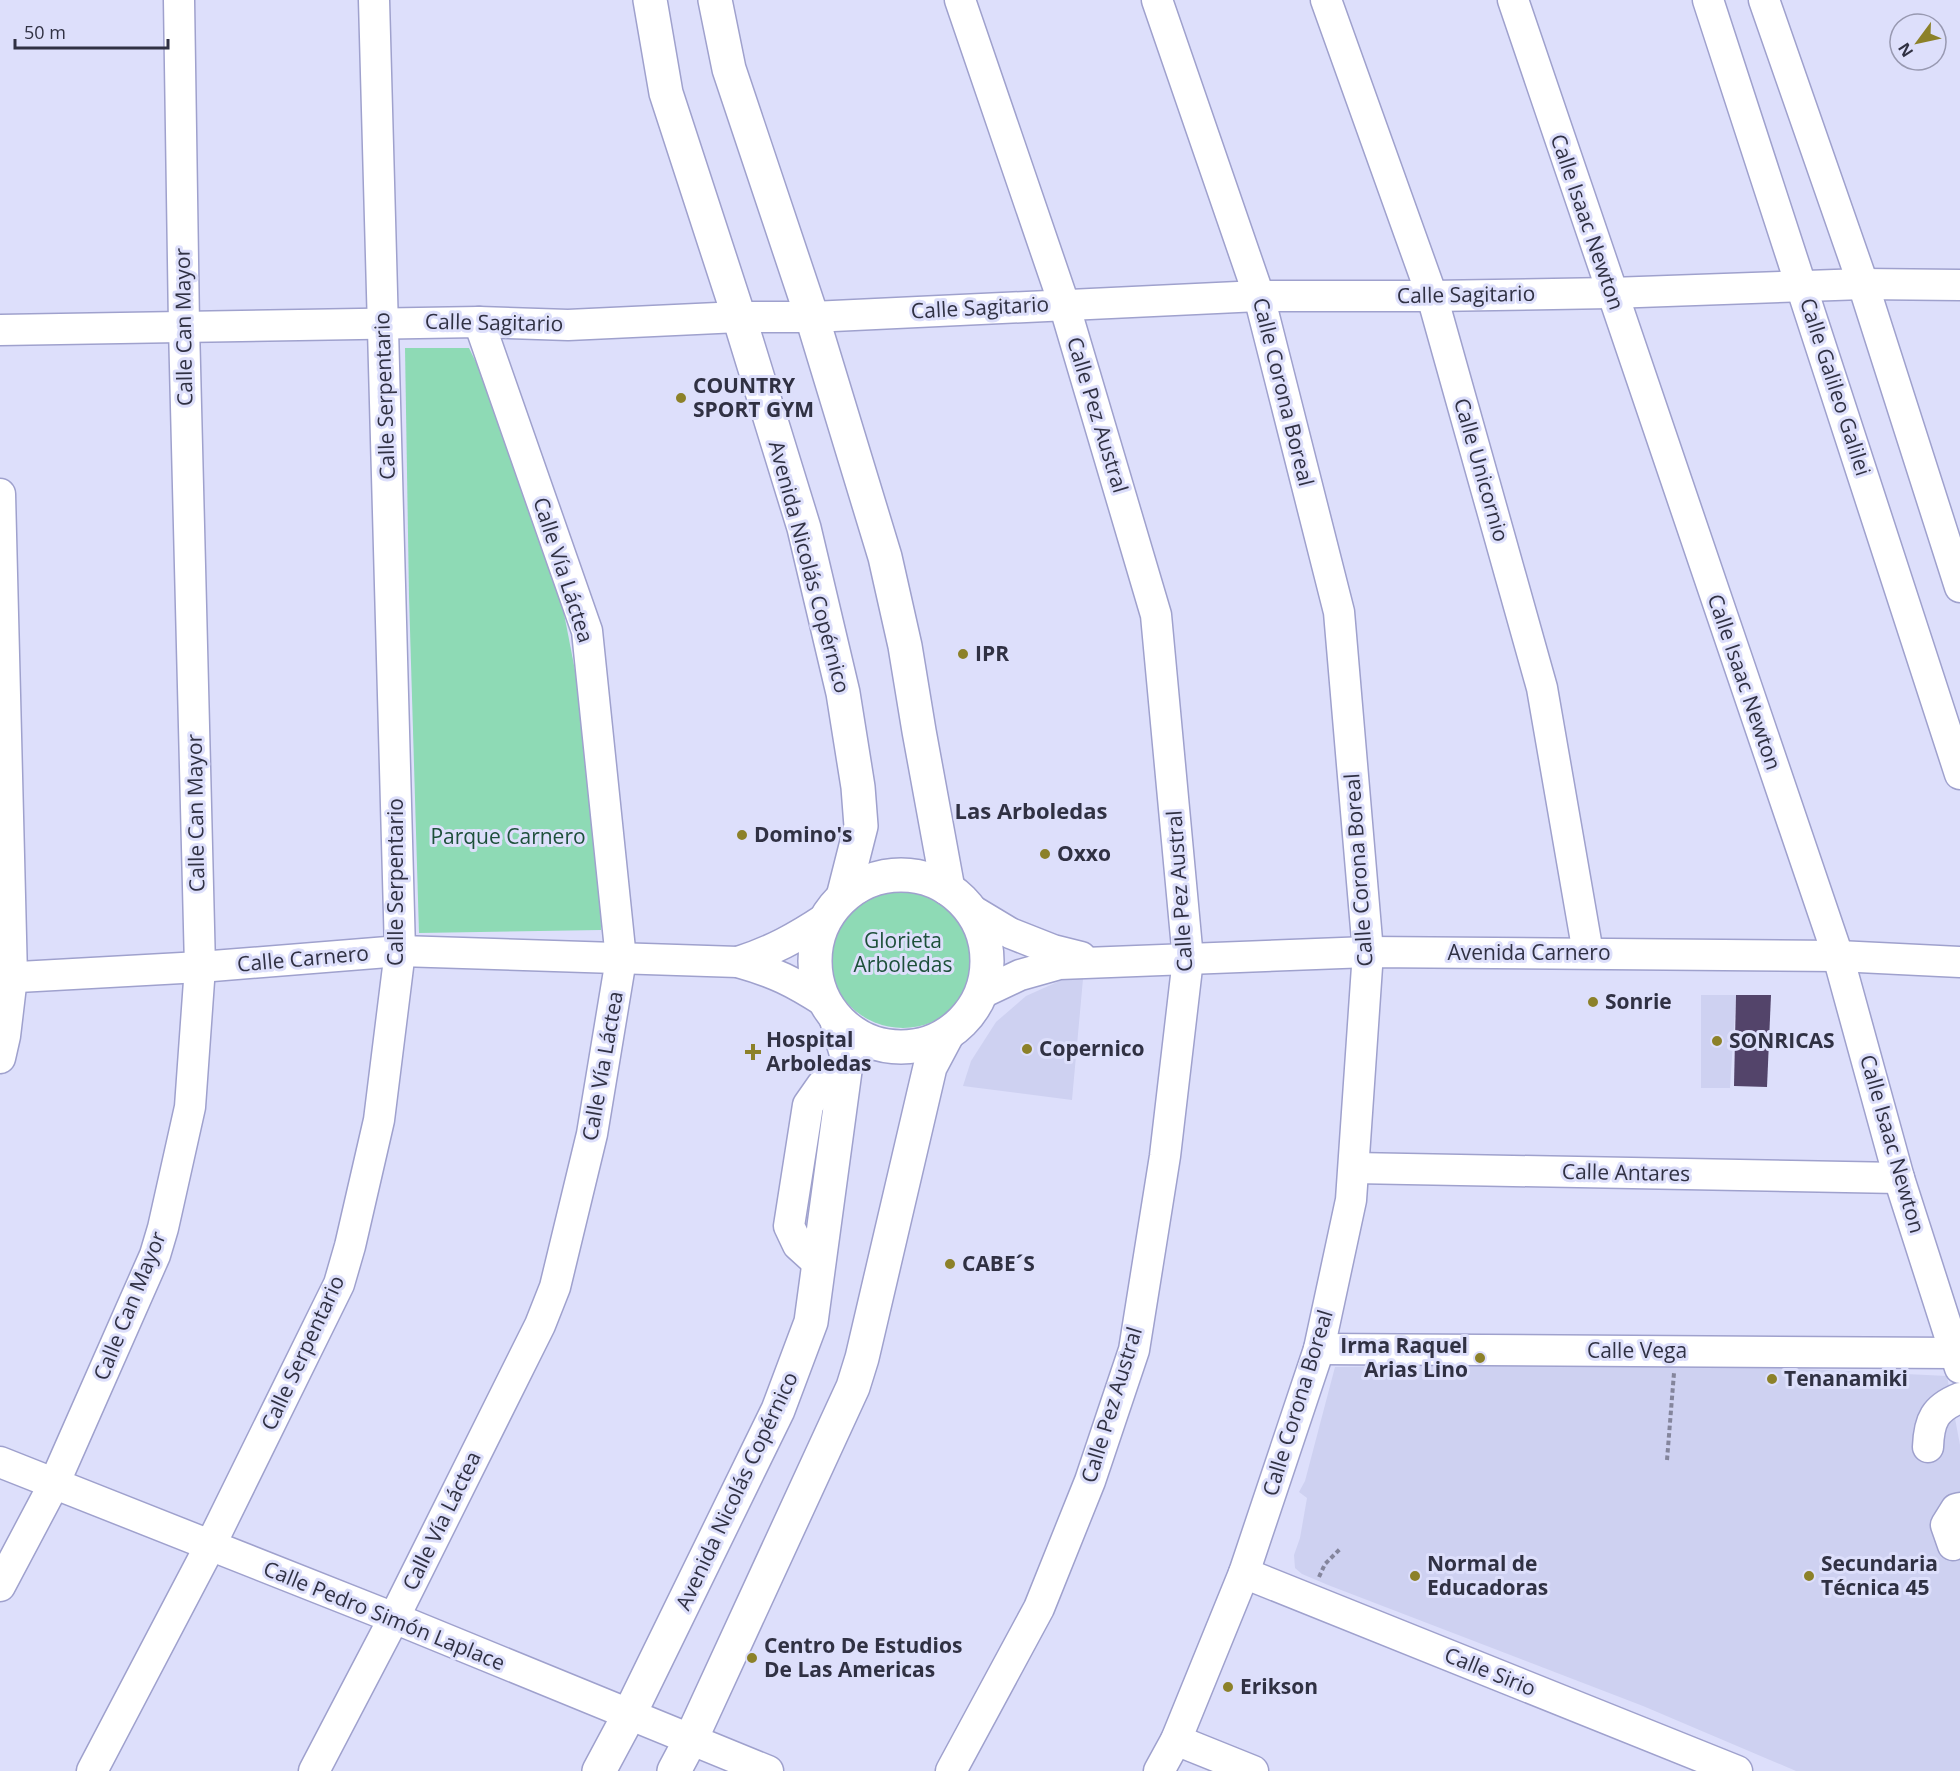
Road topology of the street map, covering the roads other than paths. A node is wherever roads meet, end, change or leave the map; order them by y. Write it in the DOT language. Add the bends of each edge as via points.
graph roads {
  1 [pos="179,0"];
  2 [pos="374,0"];
  3 [pos="650,0"];
  4 [pos="715,0"];
  5 [pos="960,0"];
  6 [pos="1156,0"];
  7 [pos="1326,0"];
  8 [pos="1513,0"];
  9 [pos="1708,0"];
  10 [pos="1764,0"];
  11 [pos="1863,284"];
  12 [pos="1960,285"];
  13 [pos="1802,286"];
  14 [pos="1611,293"];
  15 [pos="1259,296"];
  16 [pos="1432,296"];
  17 [pos="1064,304"];
  18 [pos="740,317"];
  19 [pos="812,317"];
  20 [pos="479,322"];
  21 [pos="383,323"];
  22 [pos="184,326"];
  23 [pos="0,330"];
  24 [pos="0,494"];
  25 [pos="1960,587"];
  26 [pos="1960,774"];
  27 [pos="959,899"];
  28 [pos="834,908"];
  29 [pos="400,951"];
  30 [pos="1368,952"];
  31 [pos="1588,953"];
  32 [pos="1838,956"];
  33 [pos="621,959"];
  34 [pos="1188,959"];
  35 [pos="738,962"];
  36 [pos="1099,962"];
  37 [pos="1960,962"];
  38 [pos="200,967"];
  39 [pos="4,977"];
  40 [pos="982,993"];
  41 [pos="831,1010"];
  42 [pos="947,1035"];
  43 [pos="0,1058"];
  44 [pos="1353,1168"];
  45 [pos="1899,1178"];
  46 [pos="1319,1349"];
  47 [pos="1958,1360"];
  48 [pos="1960,1398"];
  49 [pos="1928,1447"];
  50 [pos="0,1462"];
  51 [pos="54,1484"];
  52 [pos="1960,1508"];
  53 [pos="1953,1545"];
  54 [pos="210,1546"];
  55 [pos="1244,1573"];
  56 [pos="0,1586"];
  57 [pos="394,1618"];
  58 [pos="629,1715"];
  59 [pos="691,1739"];
  60 [pos="1176,1740"];
  61 [pos="92,1771"];
  62 [pos="314,1771"];
  63 [pos="599,1771"];
  64 [pos="674,1771"];
  65 [pos="768,1771"];
  66 [pos="951,1771"];
  67 [pos="1159,1771"];
  68 [pos="1253,1771"];
  69 [pos="1737,1771"];
  1 -- 22 [label="street, Calle Can Mayor"];
  2 -- 21 [label="street, Calle Serpentario"];
  3 -- 18 [label="main road, Avenida Nicolás Copérnico" via="666,93"];
  4 -- 19 [label="main road" via="729,69"];
  5 -- 17 [label="street, Calle Pez Austral"];
  6 -- 15 [label="street, Calle Corona Boreal"];
  7 -- 16 [label="street, Calle Unicornio"];
  8 -- 14 [label="street, Calle Isaac Newton"];
  9 -- 13 [label="street, Calle Galileo Galilei"];
  10 -- 11 [label="street"];
  11 -- 12 [label="street, Calle Sagitario"];
  11 -- 13 [label="street, Calle Sagitario"];
  11 -- 25 [label="street"];
  13 -- 14 [label="street, Calle Sagitario"];
  13 -- 26 [label="street, Calle Galileo Galilei"];
  14 -- 16 [label="street, Calle Sagitario"];
  14 -- 32 [label="street, Calle Isaac Newton"];
  15 -- 16 [label="street, Calle Sagitario"];
  15 -- 17 [label="street, Calle Sagitario"];
  15 -- 30 [label="street, Calle Corona Boreal" via="1338,612"];
  16 -- 31 [label="street, Calle Unicornio" via="1542,688"];
  17 -- 19 [label="street, Calle Sagitario"];
  17 -- 34 [label="street, Calle Pez Austral" via="1156,615"];
  18 -- 19 [label="street, Calle Sagitario"];
  18 -- 20 [label="street, Calle Sagitario" via="568,325"];
  18 -- 28 [label="main road, Avenida Nicolás Copérnico" via="804,528 843,693 858,787 861,826"];
  19 -- 27 [label="main road" via="885,557 919,731"];
  20 -- 21 [label="street, Calle Sagitario"];
  20 -- 33 [label="street, Calle Vía Láctea" via="587,631"];
  21 -- 22 [label="street, Calle Sagitario"];
  21 -- 29 [label="street, Calle Serpentario"];
  22 -- 23 [label="street, Calle Sagitario"];
  22 -- 38 [label="street, Calle Can Mayor"];
  24 -- 39 [label="street"];
  27 -- 28 [label="main road" via="922,877 894,875 867,882"];
  27 -- 36 [label="street, Avenida Carnero" via="1010,933"];
  27 -- 40 [label="main road" via="984,935 988,964"];
  28 -- 35 [label="street, Calle Carnero" via="798,937"];
  28 -- 41 [label="main road" via="819,934 815,969"];
  29 -- 33 [label="street, Calle Carnero"];
  29 -- 38 [label="street, Calle Carnero"];
  29 -- 54 [label="street, Calle Serpentario" via="379,1120 339,1284"];
  30 -- 31 [label="street, Avenida Carnero"];
  30 -- 34 [label="street, Avenida Carnero"];
  30 -- 44 [label="street, Calle Corona Boreal"];
  31 -- 32 [label="street, Avenida Carnero"];
  32 -- 37 [label="street, Avenida Carnero"];
  32 -- 45 [label="street, Calle Isaac Newton"];
  33 -- 35 [label="street, Calle Carnero"];
  33 -- 57 [label="street, Calle Vía Láctea" via="592,1134 555,1287 540,1325"];
  34 -- 36 [label="street, Avenida Carnero"];
  34 -- 66 [label="street, Calle Pez Austral" via="1166,1156 1134,1350 1090,1481 1039,1608"];
  35 -- 41 [label="street, Calle Carnero" via="798,985"];
  36 -- 40 [label="street, Avenida Carnero" via="1059,964 1020,975"];
  38 -- 39 [label="street, Calle Carnero"];
  38 -- 51 [label="street, Calle Can Mayor" via="190,1107 163,1228 155,1255"];
  39 -- 43 [label="street" via="5,1036"];
  40 -- 42 [label="main road" via="968,1017"];
  41 -- 42 [label="main road" via="860,1037 889,1047 919,1046"];
  41 -- 58 [label="main road, Avenida Nicolás Copérnico" via="847,1056 811,1322 778,1410"];
  42 -- 59 [label="main road" via="930,1067 853,1387"];
  44 -- 45 [label="street, Calle Antares"];
  44 -- 46 [label="street, Calle Corona Boreal" via="1351,1200"];
  45 -- 47 [label="street, Calle Isaac Newton"];
  46 -- 47 [label="street, Calle Vega" via="1676,1352"];
  46 -- 55 [label="street, Calle Corona Boreal"];
  48 -- 49 [label="street" via="1943,1405 1936,1413"];
  50 -- 51 [label="street, Calle Pedro Simón Laplace"];
  51 -- 54 [label="street, Calle Pedro Simón Laplace"];
  51 -- 56 [label="street, Calle Can Mayor"];
  52 -- 53 [label="street" via="1946,1526"];
  54 -- 57 [label="street, Calle Pedro Simón Laplace"];
  54 -- 61 [label="street, Calle Serpentario"];
  55 -- 60 [label="street, Calle Corona Boreal"];
  55 -- 69 [label="street, Calle Sirio"];
  57 -- 58 [label="street, Calle Pedro Simón Laplace"];
  57 -- 62 [label="street, Calle Vía Láctea"];
  58 -- 59 [label="street, Calle Pedro Simón Laplace"];
  58 -- 63 [label="main road, Avenida Nicolás Copérnico"];
  59 -- 64 [label="main road"];
  59 -- 65 [label="street, Calle Pedro Simón Laplace"];
  60 -- 67 [label="street, Calle Corona Boreal"];
  60 -- 68 [label="street"];
}
